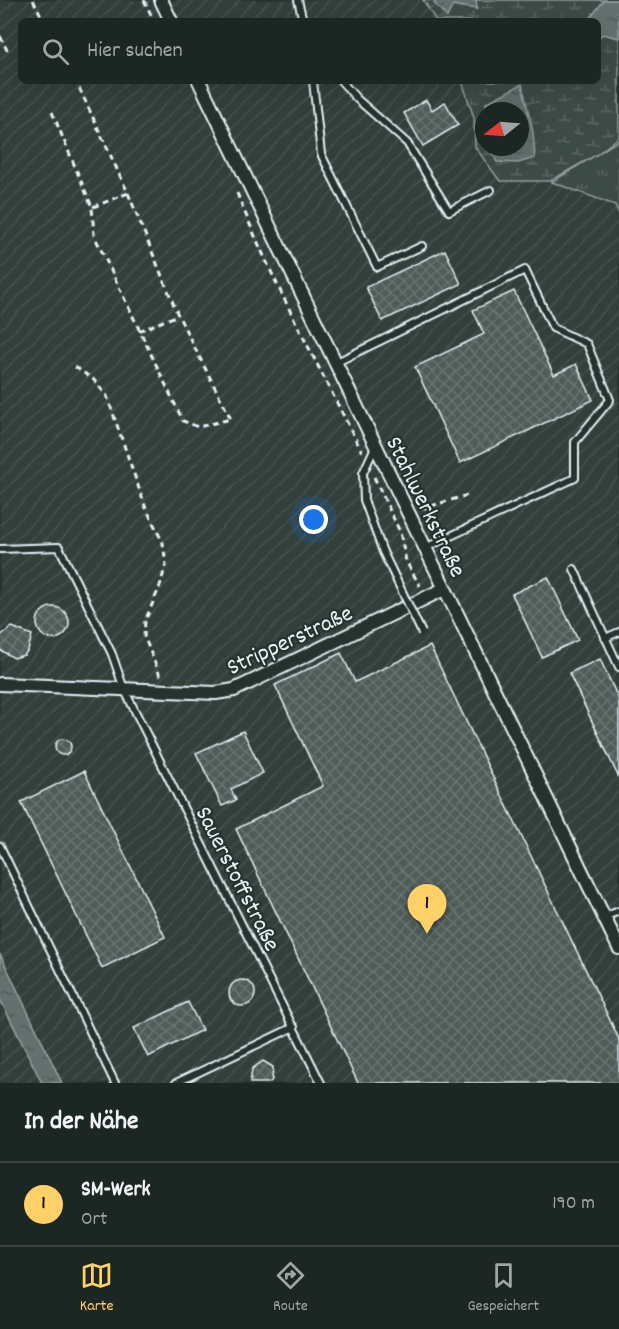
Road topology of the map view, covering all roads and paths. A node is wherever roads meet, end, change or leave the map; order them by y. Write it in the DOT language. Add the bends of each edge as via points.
graph roads {
  1 [pos="33,0"];
  2 [pos="144,0"];
  3 [pos="160,0"];
  4 [pos="298,0"];
  5 [pos="42,18"];
  6 [pos="153,18"];
  7 [pos="169,18"];
  8 [pos="302,18"];
  9 [pos="0,36"];
  10 [pos="9,54"];
  11 [pos="77,84"];
  12 [pos="200,84"];
  13 [pos="313,84"];
  14 [pos="344,84"];
  15 [pos="52,112"];
  16 [pos="233,184"];
  17 [pos="490,190"];
  18 [pos="128,193"];
  19 [pos="92,207"];
  20 [pos="422,246"];
  21 [pos="178,315"];
  22 [pos="139,331"];
  23 [pos="335,363"];
  24 [pos="75,367"];
  25 [pos="375,447"];
  26 [pos="367,464"];
  27 [pos="468,495"];
  28 [pos="408,515"];
  29 [pos="395,521"];
  30 [pos="424,548"];
  31 [pos="0,549"];
  32 [pos="574,569"];
  33 [pos="444,589"];
  34 [pos="426,598"];
  35 [pos="619,632"];
  36 [pos="422,633"];
  37 [pos="605,638"];
  38 [pos="619,667"];
  39 [pos="0,684"];
  40 [pos="124,689"];
  41 [pos="167,691"];
  42 [pos="0,846"];
  43 [pos="619,911"];
  44 [pos="604,917"];
  45 [pos="619,948"];
  46 [pos="294,1027"];
  47 [pos="115,1083"];
  48 [pos="176,1083"];
  49 [pos="321,1083"];
  1 -- 5 [label="path"];
  2 -- 6 [label="path"];
  3 -- 7 [label="street"];
  4 -- 8 [label="lane"];
  9 -- 10 [label="path"];
  11 -- 18 [label="path"];
  12 -- 23 [label="street, Stahlwerkstraße"];
  13 -- 20 [label="lane" via="321,154 377,267"];
  14 -- 17 [label="lane" via="407,143 449,211"];
  15 -- 19 [label="path"];
  16 -- 26 [label="path" via="312,360"];
  18 -- 19 [label="path"];
  18 -- 21 [label="path"];
  19 -- 22 [label="path" via="94,235"];
  21 -- 22 [label="path"];
  21 -- 22 [label="path" via="231,419 198,427 183,421"];
  23 -- 25 [label="street, Stahlwerkstraße"];
  23 -- 30 [label="lane" via="525,270 553,327 586,344 610,400 575,442 575,478"];
  24 -- 41 [label="path" via="93,379 107,396 145,506 163,543 166,564 145,621 144,636"];
  25 -- 26 [label="lane"];
  25 -- 28 [label="street, Stahlwerkstraße"];
  26 -- 29 [label="path"];
  26 -- 36 [label="lane, bridge" via="363,473 364,500 373,530"];
  27 -- 28 [label="path"];
  28 -- 29 [label="path"];
  28 -- 30 [label="street, Stahlwerkstraße"];
  29 -- 34 [label="path" via="406,561"];
  30 -- 33 [label="street, Stahlwerkstraße"];
  31 -- 40 [label="lane, Sauerstoffstraße" via="59,547"];
  32 -- 37 [label="lane"];
  33 -- 34 [label="street, Stripperstraße"];
  33 -- 44 [label="street, Stahlwerkstraße"];
  34 -- 41 [label="street, Stripperstraße" via="234,690"];
  35 -- 37 [label="lane"];
  37 -- 38 [label="lane"];
  39 -- 40 [label="street, Stripperstraße"];
  40 -- 41 [label="street, Stripperstraße"];
  40 -- 46 [label="lane, Sauerstoffstraße"];
  42 -- 47 [label="lane"];
  43 -- 44 [label="lane"];
  44 -- 45 [label="street, Stahlwerkstraße"];
  46 -- 48 [label="lane"];
  46 -- 49 [label="lane, Sauerstoffstraße"];
}
